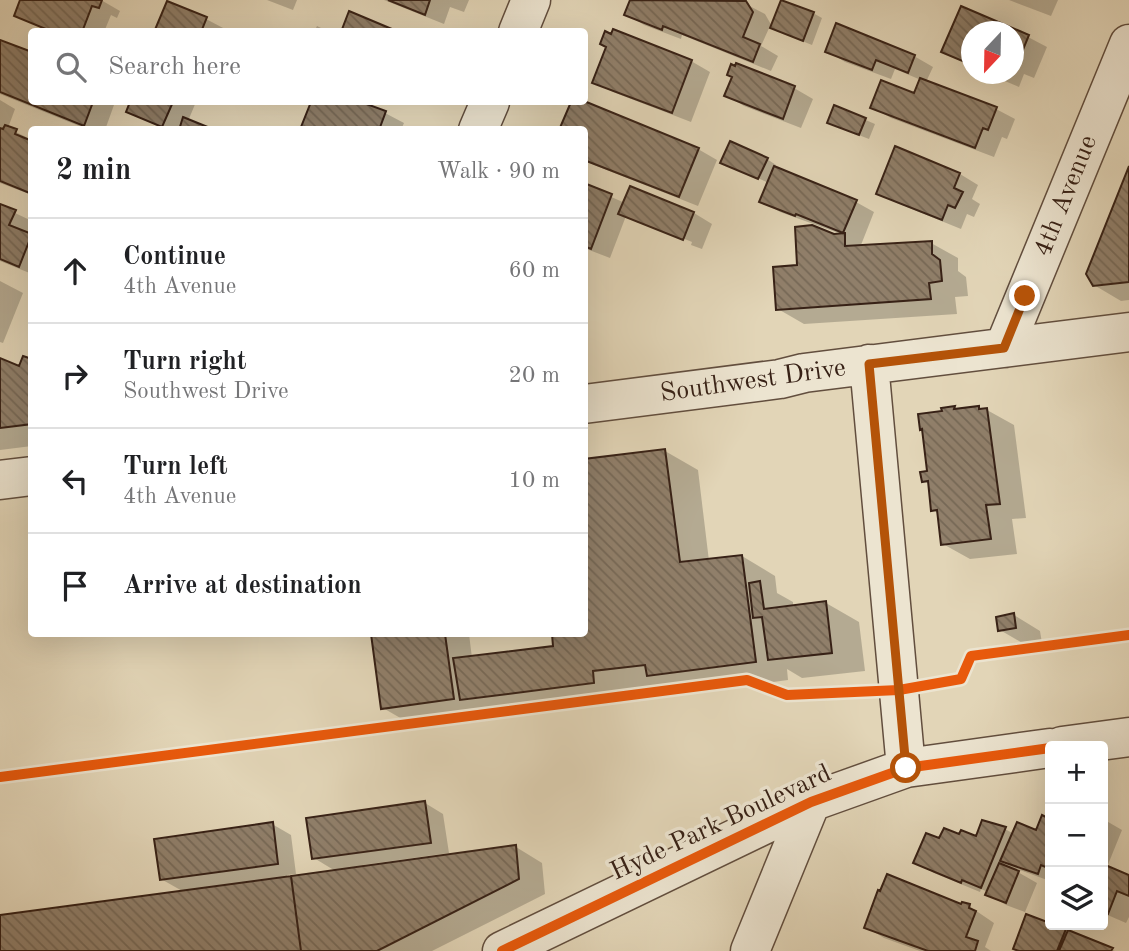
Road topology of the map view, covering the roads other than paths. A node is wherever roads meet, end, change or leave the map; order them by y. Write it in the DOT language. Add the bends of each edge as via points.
graph roads {
  1 [pos="531,0"];
  2 [pos="520,28"];
  3 [pos="1129,44"];
  4 [pos="488,105"];
  5 [pos="480,126"];
  6 [pos="1129,332"];
  7 [pos="1004,348"];
  8 [pos="869,364"];
  9 [pos="588,403"];
  10 [pos="28,476"];
  11 [pos="0,480"];
  12 [pos="1129,737"];
  13 [pos="1099,741"];
  14 [pos="1045,749"];
  15 [pos="906,768"];
  16 [pos="811,802"];
  17 [pos="502,951"];
  18 [pos="750,951"];
  1 -- 2 [label="street"];
  3 -- 7 [label="street, 4th Avenue"];
  4 -- 5 [label="street"];
  6 -- 7 [label="street, Southwest Drive"];
  7 -- 8 [label="street, Southwest Drive"];
  8 -- 9 [label="street, Southwest Drive"];
  8 -- 15 [label="street"];
  10 -- 11 [label="street"];
  12 -- 13 [label="street"];
  14 -- 15 [label="street, Hyde Park Boulevard"];
  15 -- 16 [label="street, Hyde Park Boulevard"];
  16 -- 17 [label="street, Hyde Park Boulevard"];
  16 -- 18 [label="street"];
}
